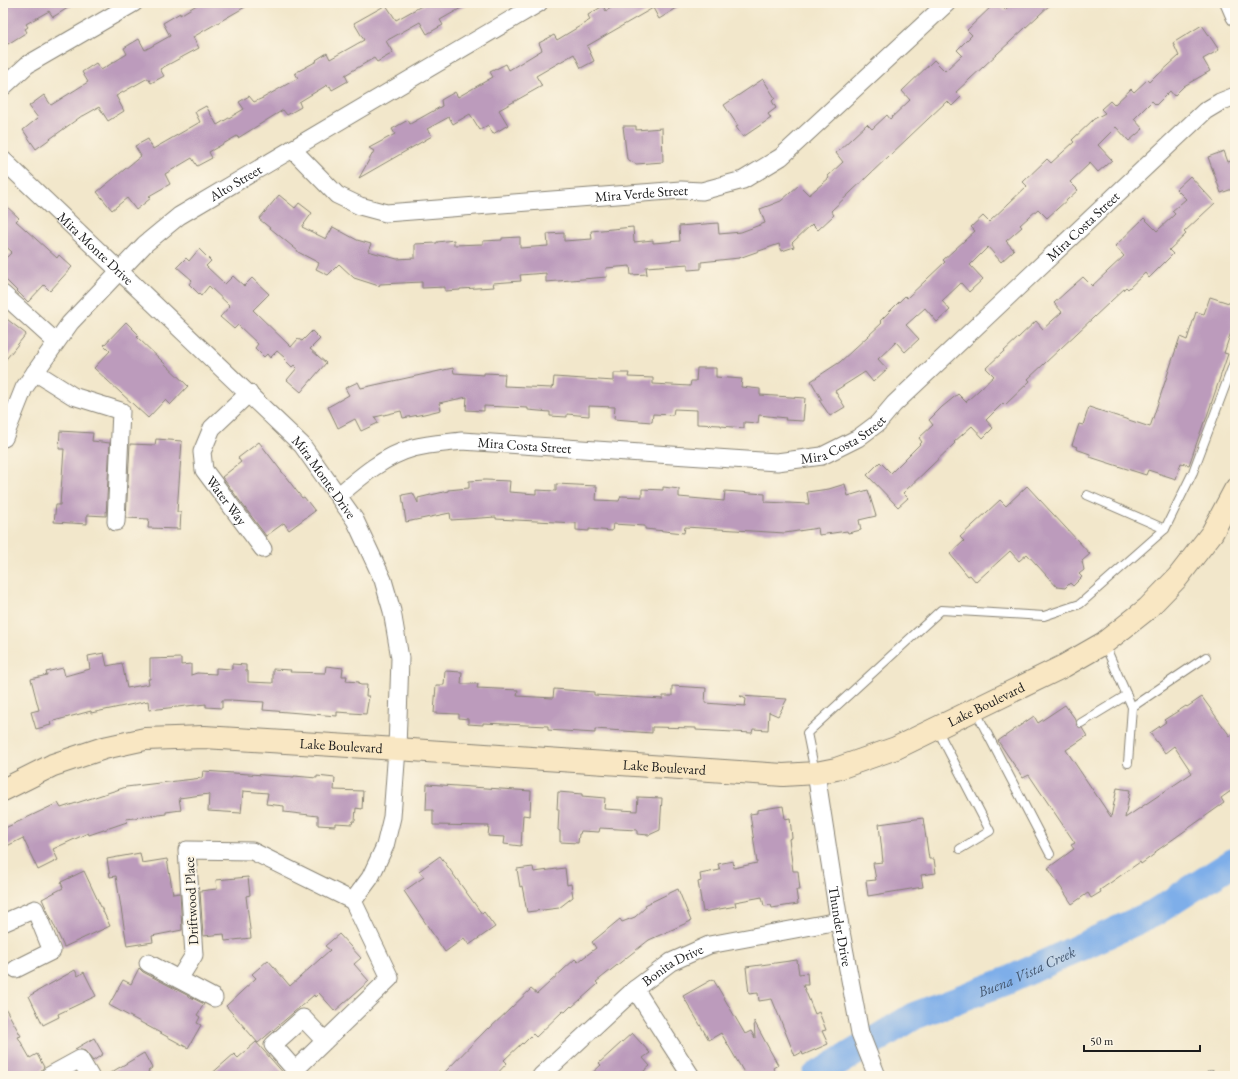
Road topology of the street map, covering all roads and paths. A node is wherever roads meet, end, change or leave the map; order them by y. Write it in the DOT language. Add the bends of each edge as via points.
graph roads {
  1 [pos="134,3"];
  2 [pos="540,3"];
  3 [pos="947,3"];
  4 [pos="1229,3"];
  5 [pos="1235,17"];
  6 [pos="3,87"];
  7 [pos="1235,96"];
  8 [pos="292,148"];
  9 [pos="3,160"];
  10 [pos="120,271"];
  11 [pos="3,294"];
  12 [pos="56,342"];
  13 [pos="1235,360"];
  14 [pos="35,372"];
  15 [pos="249,393"];
  16 [pos="4,438"];
  17 [pos="1235,490"];
  18 [pos="1087,495"];
  19 [pos="338,496"];
  20 [pos="116,522"];
  21 [pos="1165,529"];
  22 [pos="263,549"];
  23 [pos="1104,643"];
  24 [pos="1206,657"];
  25 [pos="1126,695"];
  26 [pos="1132,707"];
  27 [pos="975,710"];
  28 [pos="1081,723"];
  29 [pos="936,728"];
  30 [pos="397,748"];
  31 [pos="1128,763"];
  32 [pos="816,773"];
  33 [pos="3,790"];
  34 [pos="960,849"];
  35 [pos="1050,854"];
  36 [pos="353,901"];
  37 [pos="839,921"];
  38 [pos="3,923"];
  39 [pos="148,963"];
  40 [pos="16,969"];
  41 [pos="179,979"];
  42 [pos="635,989"];
  43 [pos="214,998"];
  44 [pos="325,1041"];
  45 [pos="49,1076"];
  46 [pos="90,1076"];
  47 [pos="541,1076"];
  48 [pos="690,1076"];
  49 [pos="877,1076"];
  1 -- 6 [label="street" via="28,66"];
  2 -- 8 [label="street, Alto Street"];
  3 -- 8 [label="street, Mira Verde Street" via="781,157 743,180 702,191 681,190 386,213 360,206 337,195"];
  4 -- 5 [label="street"];
  7 -- 19 [label="street, Mira Costa Street" via="1205,111 894,404 878,422 858,438 822,456 777,462 462,441 413,448 388,458 359,477"];
  8 -- 10 [label="street, Alto Street" via="179,216 145,244"];
  9 -- 10 [label="street, Mira Monte Drive"];
  10 -- 12 [label="street, Alto Street" via="70,323"];
  10 -- 15 [label="street, Mira Monte Drive"];
  11 -- 12 [label="street"];
  12 -- 14 [label="street, Alto Street"];
  13 -- 21 [label="lane" via="1193,472"];
  14 -- 16 [label="street, Alto Street" via="24,388"];
  14 -- 20 [label="street" via="73,396 121,411"];
  15 -- 19 [label="street, Mira Monte Drive" via="302,445"];
  15 -- 22 [label="street, Water Way" via="212,428 202,452 204,470"];
  17 -- 23 [label="main road, Lake Boulevard" via="1212,533 1178,577 1147,609"];
  18 -- 21 [label="lane"];
  19 -- 30 [label="street, Mira Monte Drive" via="355,520 382,580 392,611 400,658"];
  21 -- 32 [label="lane" via="1080,604 1044,616 941,610 807,733"];
  23 -- 25 [label="lane"];
  23 -- 27 [label="main road, Lake Boulevard"];
  24 -- 26 [label="lane"];
  25 -- 26 [label="lane"];
  25 -- 28 [label="lane"];
  26 -- 31 [label="lane"];
  27 -- 29 [label="main road, Lake Boulevard"];
  27 -- 35 [label="lane"];
  29 -- 32 [label="main road, Lake Boulevard" via="896,748 840,768"];
  29 -- 34 [label="lane" via="990,831"];
  30 -- 32 [label="main road, Lake Boulevard" via="783,775"];
  30 -- 33 [label="main road, Lake Boulevard" via="204,737 145,739 104,748 53,765"];
  30 -- 36 [label="street, Mira Monte Drive" via="392,818 385,846 370,878"];
  32 -- 37 [label="street, Thunder Drive"];
  36 -- 41 [label="street, Driftwood Place" via="252,851 187,850 194,955"];
  36 -- 44 [label="street" via="390,978"];
  37 -- 42 [label="street, Bonita Drive" via="709,945 671,962"];
  37 -- 49 [label="street, Thunder Drive" via="860,1033"];
  38 -- 40 [label="street" via="35,908 52,950"];
  39 -- 41 [label="street"];
  41 -- 43 [label="street"];
  42 -- 47 [label="street, Bonita Drive"];
  42 -- 48 [label="street"];
  45 -- 46 [label="street" via="80,1058"];
}
